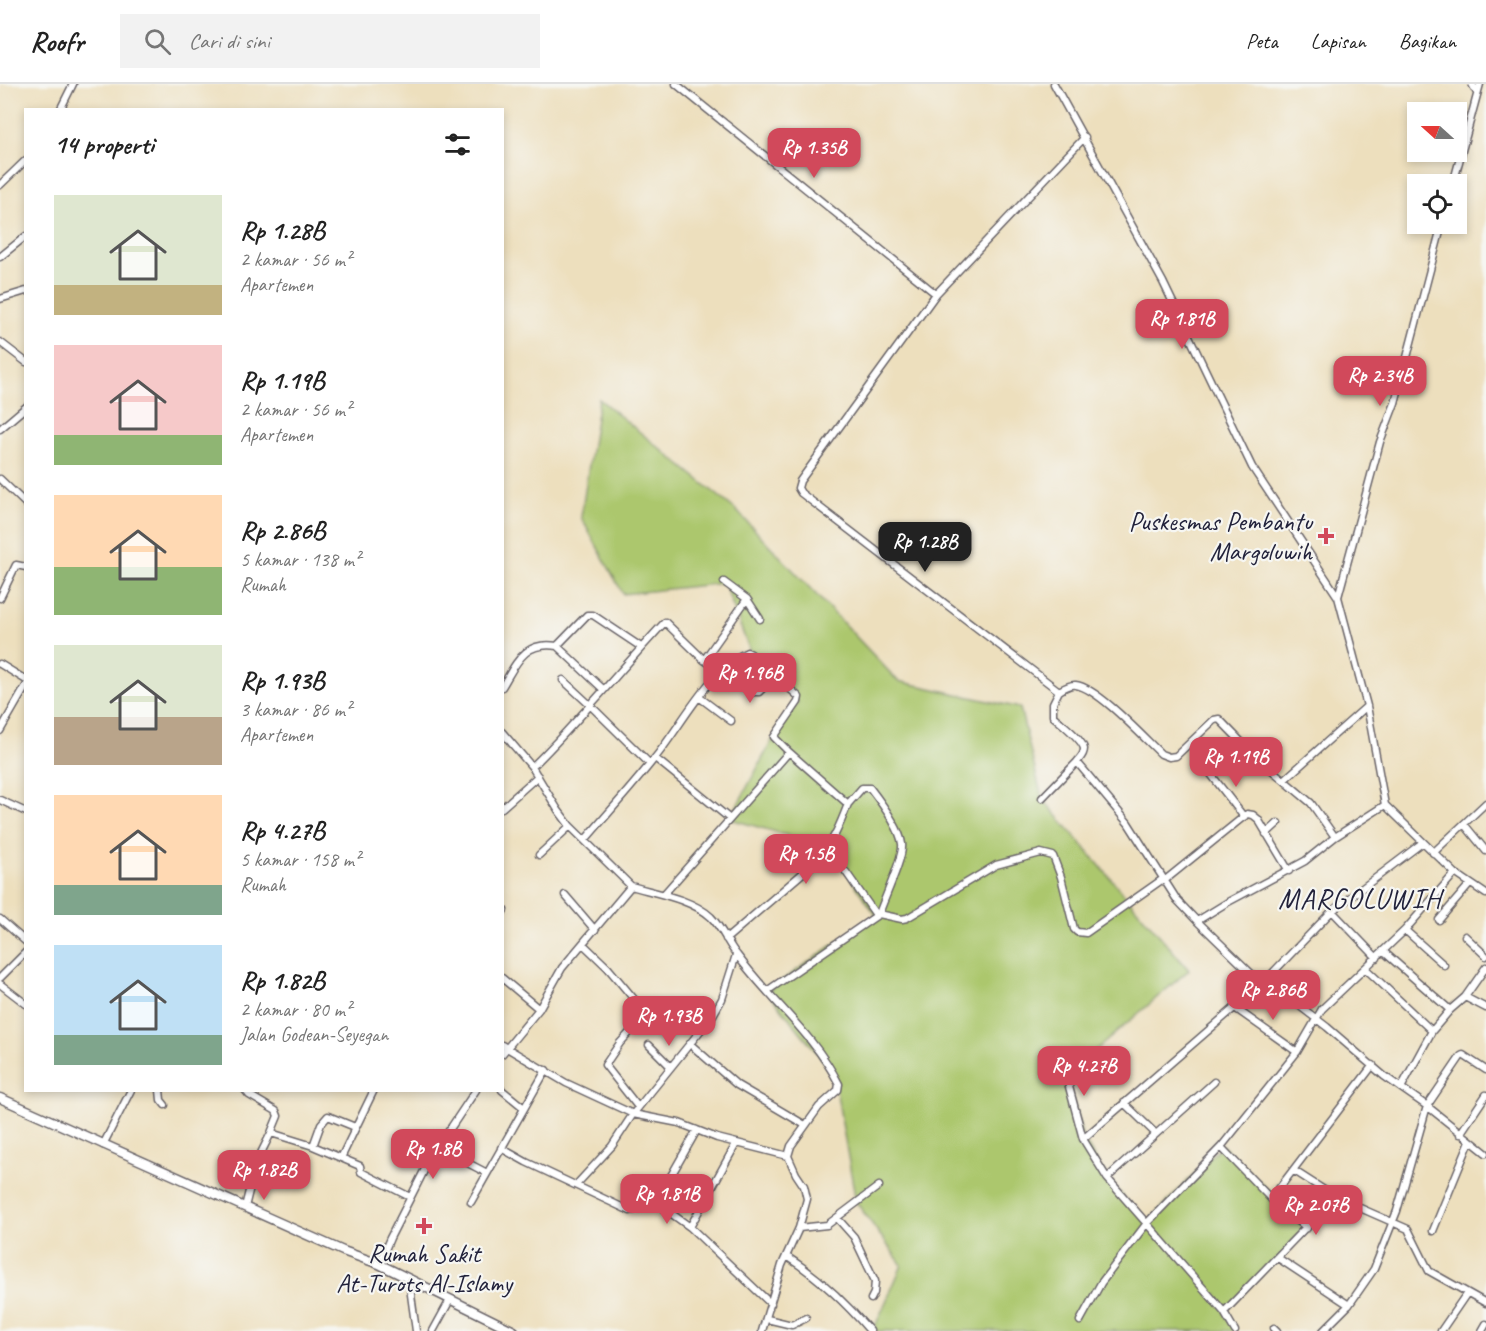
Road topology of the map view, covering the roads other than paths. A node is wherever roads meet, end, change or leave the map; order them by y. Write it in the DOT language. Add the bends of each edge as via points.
graph roads {
  1 [pos="73,84"];
  2 [pos="676,84"];
  3 [pos="1054,84"];
  4 [pos="1472,84"];
  5 [pos="1480,84"];
  6 [pos="1477,93"];
  7 [pos="61,108"];
  8 [pos="1085,137"];
  9 [pos="24,162"];
  10 [pos="1456,174"];
  11 [pos="0,185"];
  12 [pos="1439,234"];
  13 [pos="24,238"];
  14 [pos="0,258"];
  15 [pos="24,292"];
  16 [pos="936,294"];
  17 [pos="0,299"];
  18 [pos="0,342"];
  19 [pos="24,360"];
  20 [pos="24,409"];
  21 [pos="0,429"];
  22 [pos="0,479"];
  23 [pos="24,502"];
  24 [pos="24,567"];
  25 [pos="724,582"];
  26 [pos="1338,597"];
  27 [pos="0,598"];
  28 [pos="747,599"];
  29 [pos="760,619"];
  30 [pos="557,646"];
  31 [pos="641,646"];
  32 [pos="704,660"];
  33 [pos="0,664"];
  34 [pos="720,672"];
  35 [pos="776,676"];
  36 [pos="24,679"];
  37 [pos="563,680"];
  38 [pos="504,684"];
  39 [pos="24,689"];
  40 [pos="604,690"];
  41 [pos="1059,691"];
  42 [pos="699,697"];
  43 [pos="1367,705"];
  44 [pos="591,706"];
  45 [pos="731,721"];
  46 [pos="0,731"];
  47 [pos="504,734"];
  48 [pos="789,752"];
  49 [pos="655,758"];
  50 [pos="1077,762"];
  51 [pos="650,764"];
  52 [pos="532,767"];
  53 [pos="1210,773"];
  54 [pos="538,776"];
  55 [pos="1284,780"];
  56 [pos="1042,798"];
  57 [pos="0,800"];
  58 [pos="1486,803"];
  59 [pos="848,804"];
  60 [pos="1385,805"];
  61 [pos="504,806"];
  62 [pos="24,811"];
  63 [pos="1244,817"];
  64 [pos="730,819"];
  65 [pos="1278,823"];
  66 [pos="1464,824"];
  67 [pos="570,826"];
  68 [pos="1266,834"];
  69 [pos="1335,837"];
  70 [pos="585,840"];
  71 [pos="1422,843"];
  72 [pos="1486,851"];
  73 [pos="1433,853"];
  74 [pos="539,855"];
  75 [pos="1289,871"];
  76 [pos="846,872"];
  77 [pos="1455,873"];
  78 [pos="1164,880"];
  79 [pos="1470,884"];
  80 [pos="631,886"];
  81 [pos="664,894"];
  82 [pos="1486,894"];
  83 [pos="564,895"];
  84 [pos="1332,911"];
  85 [pos="877,914"];
  86 [pos="0,919"];
  87 [pos="1439,920"];
  88 [pos="1197,921"];
  89 [pos="595,930"];
  90 [pos="1405,930"];
  91 [pos="1465,936"];
  92 [pos="726,939"];
  93 [pos="24,940"];
  94 [pos="583,944"];
  95 [pos="1384,952"];
  96 [pos="24,954"];
  97 [pos="736,955"];
  98 [pos="1486,956"];
  99 [pos="1377,958"];
  100 [pos="1444,965"];
  101 [pos="1486,967"];
  102 [pos="1366,969"];
  103 [pos="0,978"];
  104 [pos="504,980"];
  105 [pos="0,984"];
  106 [pos="1262,984"];
  107 [pos="767,991"];
  108 [pos="1465,997"];
  109 [pos="24,1002"];
  110 [pos="1235,1008"];
  111 [pos="1486,1008"];
  112 [pos="540,1009"];
  113 [pos="1450,1010"];
  114 [pos="1317,1019"];
  115 [pos="1432,1031"];
  116 [pos="690,1044"];
  117 [pos="649,1045"];
  118 [pos="504,1049"];
  119 [pos="1297,1052"];
  120 [pos="1076,1053"];
  121 [pos="1373,1065"];
  122 [pos="671,1067"];
  123 [pos="546,1070"];
  124 [pos="1486,1070"];
  125 [pos="1214,1082"];
  126 [pos="1401,1088"];
  127 [pos="130,1092"];
  128 [pos="160,1092"];
  129 [pos="247,1092"];
  130 [pos="373,1092"];
  131 [pos="475,1092"];
  132 [pos="504,1092"];
  133 [pos="1486,1095"];
  134 [pos="0,1098"];
  135 [pos="1124,1104"];
  136 [pos="165,1105"];
  137 [pos="1427,1106"];
  138 [pos="638,1107"];
  139 [pos="524,1108"];
  140 [pos="633,1114"];
  141 [pos="805,1125"];
  142 [pos="355,1127"];
  143 [pos="697,1130"];
  144 [pos="271,1133"];
  145 [pos="1156,1134"];
  146 [pos="1460,1134"];
  147 [pos="1083,1139"];
  148 [pos="1470,1141"];
  149 [pos="736,1144"];
  150 [pos="104,1145"];
  151 [pos="313,1146"];
  152 [pos="1221,1147"];
  153 [pos="501,1148"];
  154 [pos="1486,1153"];
  155 [pos="434,1154"];
  156 [pos="788,1156"];
  157 [pos="341,1158"];
  158 [pos="1293,1170"];
  159 [pos="487,1173"];
  160 [pos="1107,1178"];
  161 [pos="576,1185"];
  162 [pos="879,1186"];
  163 [pos="410,1197"];
  164 [pos="1335,1197"];
  165 [pos="1271,1198"];
  166 [pos="471,1202"];
  167 [pos="655,1204"];
  168 [pos="245,1207"];
  169 [pos="838,1219"];
  170 [pos="1394,1221"];
  171 [pos="1147,1223"];
  172 [pos="690,1227"];
  173 [pos="799,1228"];
  174 [pos="1307,1228"];
  175 [pos="1433,1231"];
  176 [pos="786,1256"];
  177 [pos="1278,1257"];
  178 [pos="379,1264"];
  179 [pos="409,1280"];
  180 [pos="1467,1293"];
  181 [pos="871,1299"];
  182 [pos="450,1300"];
  183 [pos="1486,1303"];
  184 [pos="771,1304"];
  185 [pos="1349,1305"];
  186 [pos="1224,1312"];
  187 [pos="806,1318"];
  188 [pos="767,1319"];
  189 [pos="1080,1321"];
  190 [pos="1486,1324"];
  191 [pos="416,1331"];
  192 [pos="433,1331"];
  193 [pos="514,1331"];
  194 [pos="762,1331"];
  195 [pos="870,1331"];
  196 [pos="1235,1331"];
  197 [pos="1323,1331"];
  198 [pos="1441,1331"];
  199 [pos="1482,1331"];
  1 -- 7 [label="street"];
  2 -- 16 [label="street"];
  3 -- 8 [label="street"];
  4 -- 6 [label="street"];
  5 -- 6 [label="street"];
  6 -- 10 [label="street"];
  8 -- 16 [label="street"];
  8 -- 26 [label="street" via="1162,282 1252,467"];
  9 -- 11 [label="street"];
  12 -- 26 [label="street"];
  13 -- 14 [label="street"];
  15 -- 17 [label="street"];
  16 -- 41 [label="street" via="798,488"];
  18 -- 19 [label="street"];
  20 -- 21 [label="street"];
  22 -- 23 [label="street"];
  24 -- 27 [label="street" via="16,565"];
  25 -- 28 [label="street"];
  26 -- 43 [label="street"];
  28 -- 29 [label="street"];
  28 -- 32 [label="street"];
  30 -- 31 [label="street" via="590,614"];
  30 -- 38 [label="street" via="544,644 528,649"];
  30 -- 40 [label="street"];
  31 -- 32 [label="street" via="665,622"];
  31 -- 40 [label="street"];
  32 -- 34 [label="street"];
  33 -- 36 [label="street"];
  34 -- 35 [label="street" via="755,693"];
  34 -- 35 [label="street" via="747,652"];
  34 -- 42 [label="street"];
  35 -- 48 [label="street" via="799,698 774,737"];
  37 -- 44 [label="street"];
  39 -- 46 [label="street"];
  40 -- 44 [label="street"];
  41 -- 50 [label="street" via="1053,716 1084,747"];
  41 -- 55 [label="street" via="1072,685 1089,690 1169,757 1176,756 1219,719"];
  42 -- 45 [label="street"];
  42 -- 49 [label="street"];
  43 -- 55 [label="street"];
  43 -- 60 [label="street"];
  44 -- 51 [label="street"];
  44 -- 52 [label="street"];
  47 -- 52 [label="street"];
  48 -- 59 [label="street"];
  48 -- 64 [label="street"];
  49 -- 51 [label="street"];
  49 -- 64 [label="street"];
  50 -- 56 [label="street"];
  50 -- 78 [label="street" via="1128,823"];
  51 -- 70 [label="street"];
  52 -- 54 [label="street"];
  53 -- 63 [label="street"];
  54 -- 61 [label="street"];
  54 -- 67 [label="street"];
  55 -- 69 [label="street" via="1311,803"];
  57 -- 62 [label="street"];
  58 -- 66 [label="street"];
  59 -- 85 [label="street" via="862,788 870,788 902,841 902,852"];
  59 -- 92 [label="street" via="839,830 818,860"];
  60 -- 69 [label="street"];
  60 -- 71 [label="street"];
  63 -- 68 [label="street" via="1253,815"];
  63 -- 78 [label="street"];
  64 -- 81 [label="street"];
  65 -- 68 [label="street"];
  66 -- 72 [label="street"];
  66 -- 73 [label="street"];
  67 -- 70 [label="street"];
  67 -- 74 [label="street"];
  68 -- 75 [label="street"];
  69 -- 75 [label="street"];
  70 -- 80 [label="street"];
  71 -- 73 [label="street"];
  71 -- 84 [label="street"];
  73 -- 77 [label="street"];
  75 -- 88 [label="street"];
  76 -- 85 [label="street"];
  77 -- 79 [label="street"];
  77 -- 90 [label="street"];
  78 -- 85 [label="street" via="1086,933 1074,929 1053,856 1041,853 996,865 907,918"];
  78 -- 88 [label="street"];
  79 -- 82 [label="street"];
  79 -- 87 [label="street"];
  80 -- 81 [label="street"];
  80 -- 89 [label="street"];
  81 -- 92 [label="street" via="711,917"];
  83 -- 89 [label="street"];
  84 -- 99 [label="street"];
  84 -- 106 [label="street"];
  85 -- 107 [label="street"];
  86 -- 93 [label="street"];
  88 -- 106 [label="street"];
  89 -- 94 [label="street"];
  90 -- 95 [label="street"];
  90 -- 100 [label="street"];
  91 -- 98 [label="street"];
  92 -- 97 [label="street"];
  94 -- 112 [label="street" via="550,987"];
  94 -- 138 [label="street" via="644,1011 644,1017 605,1065"];
  95 -- 99 [label="street"];
  95 -- 113 [label="street"];
  96 -- 103 [label="street"];
  97 -- 107 [label="street"];
  97 -- 116 [label="street" via="722,999"];
  99 -- 102 [label="street"];
  101 -- 108 [label="street"];
  102 -- 114 [label="street"];
  102 -- 115 [label="street"];
  104 -- 112 [label="street"];
  105 -- 109 [label="street"];
  106 -- 110 [label="street"];
  106 -- 114 [label="street" via="1284,994"];
  107 -- 141 [label="street" via="809,1037 839,1084 838,1090"];
  108 -- 111 [label="street"];
  108 -- 113 [label="street"];
  110 -- 119 [label="street"];
  110 -- 135 [label="street"];
  112 -- 118 [label="street"];
  113 -- 115 [label="street"];
  114 -- 119 [label="street"];
  114 -- 121 [label="street"];
  115 -- 126 [label="street"];
  116 -- 122 [label="street"];
  116 -- 141 [label="street" via="737,1085"];
  117 -- 122 [label="street"];
  118 -- 123 [label="street"];
  119 -- 152 [label="street"];
  120 -- 147 [label="street" via="1068,1068 1068,1083"];
  121 -- 126 [label="street"];
  121 -- 158 [label="street"];
  122 -- 138 [label="street"];
  123 -- 139 [label="street"];
  123 -- 140 [label="street"];
  124 -- 137 [label="street" via="1461,1056"];
  125 -- 145 [label="street"];
  126 -- 137 [label="street"];
  127 -- 150 [label="street"];
  128 -- 136 [label="street"];
  129 -- 144 [label="street" via="276,1111 278,1116"];
  130 -- 142 [label="street"];
  131 -- 155 [label="street"];
  132 -- 139 [label="street"];
  133 -- 146 [label="street"];
  134 -- 150 [label="main road"];
  135 -- 145 [label="street"];
  135 -- 147 [label="street"];
  137 -- 146 [label="street"];
  137 -- 170 [label="street"];
  138 -- 140 [label="street"];
  139 -- 153 [label="street"];
  140 -- 143 [label="street"];
  140 -- 161 [label="street" via="612,1146"];
  141 -- 156 [label="street"];
  142 -- 151 [label="street" via="328,1116"];
  142 -- 157 [label="street"];
  143 -- 149 [label="street"];
  143 -- 167 [label="street"];
  144 -- 151 [label="street"];
  144 -- 168 [label="street" via="256,1163"];
  145 -- 160 [label="street"];
  146 -- 148 [label="street"];
  147 -- 160 [label="street"];
  148 -- 154 [label="street"];
  148 -- 175 [label="street"];
  149 -- 156 [label="street"];
  149 -- 172 [label="street"];
  150 -- 168 [label="main road"];
  151 -- 157 [label="street"];
  152 -- 165 [label="street"];
  152 -- 171 [label="street"];
  153 -- 159 [label="street"];
  153 -- 161 [label="street"];
  155 -- 159 [label="street" via="449,1161 460,1160"];
  155 -- 163 [label="street"];
  156 -- 173 [label="street" via="807,1200"];
  157 -- 163 [label="street"];
  158 -- 164 [label="street"];
  158 -- 165 [label="street"];
  159 -- 166 [label="street"];
  160 -- 171 [label="street"];
  161 -- 167 [label="street" via="630,1211"];
  162 -- 169 [label="street"];
  163 -- 178 [label="street"];
  164 -- 170 [label="street"];
  164 -- 174 [label="street"];
  165 -- 174 [label="street"];
  167 -- 172 [label="street"];
  168 -- 178 [label="main road"];
  169 -- 173 [label="street" via="827,1226"];
  169 -- 181 [label="street" via="854,1237 875,1281"];
  170 -- 180 [label="street" via="1408,1229 1429,1271"];
  170 -- 185 [label="street" via="1374,1269"];
  171 -- 186 [label="street"];
  171 -- 189 [label="street" via="1101,1283"];
  172 -- 184 [label="street"];
  173 -- 176 [label="street"];
  174 -- 177 [label="street"];
  176 -- 184 [label="street"];
  176 -- 195 [label="street" via="820,1279"];
  177 -- 185 [label="street"];
  177 -- 186 [label="street"];
  178 -- 179 [label="main road"];
  179 -- 182 [label="main road"];
  179 -- 191 [label="street"];
  180 -- 183 [label="street"];
  180 -- 198 [label="street"];
  182 -- 192 [label="street"];
  182 -- 193 [label="main road"];
  184 -- 188 [label="street"];
  185 -- 197 [label="street"];
  186 -- 196 [label="street"];
  187 -- 188 [label="street" via="792,1325"];
  188 -- 194 [label="street"];
  190 -- 199 [label="street"];
}
